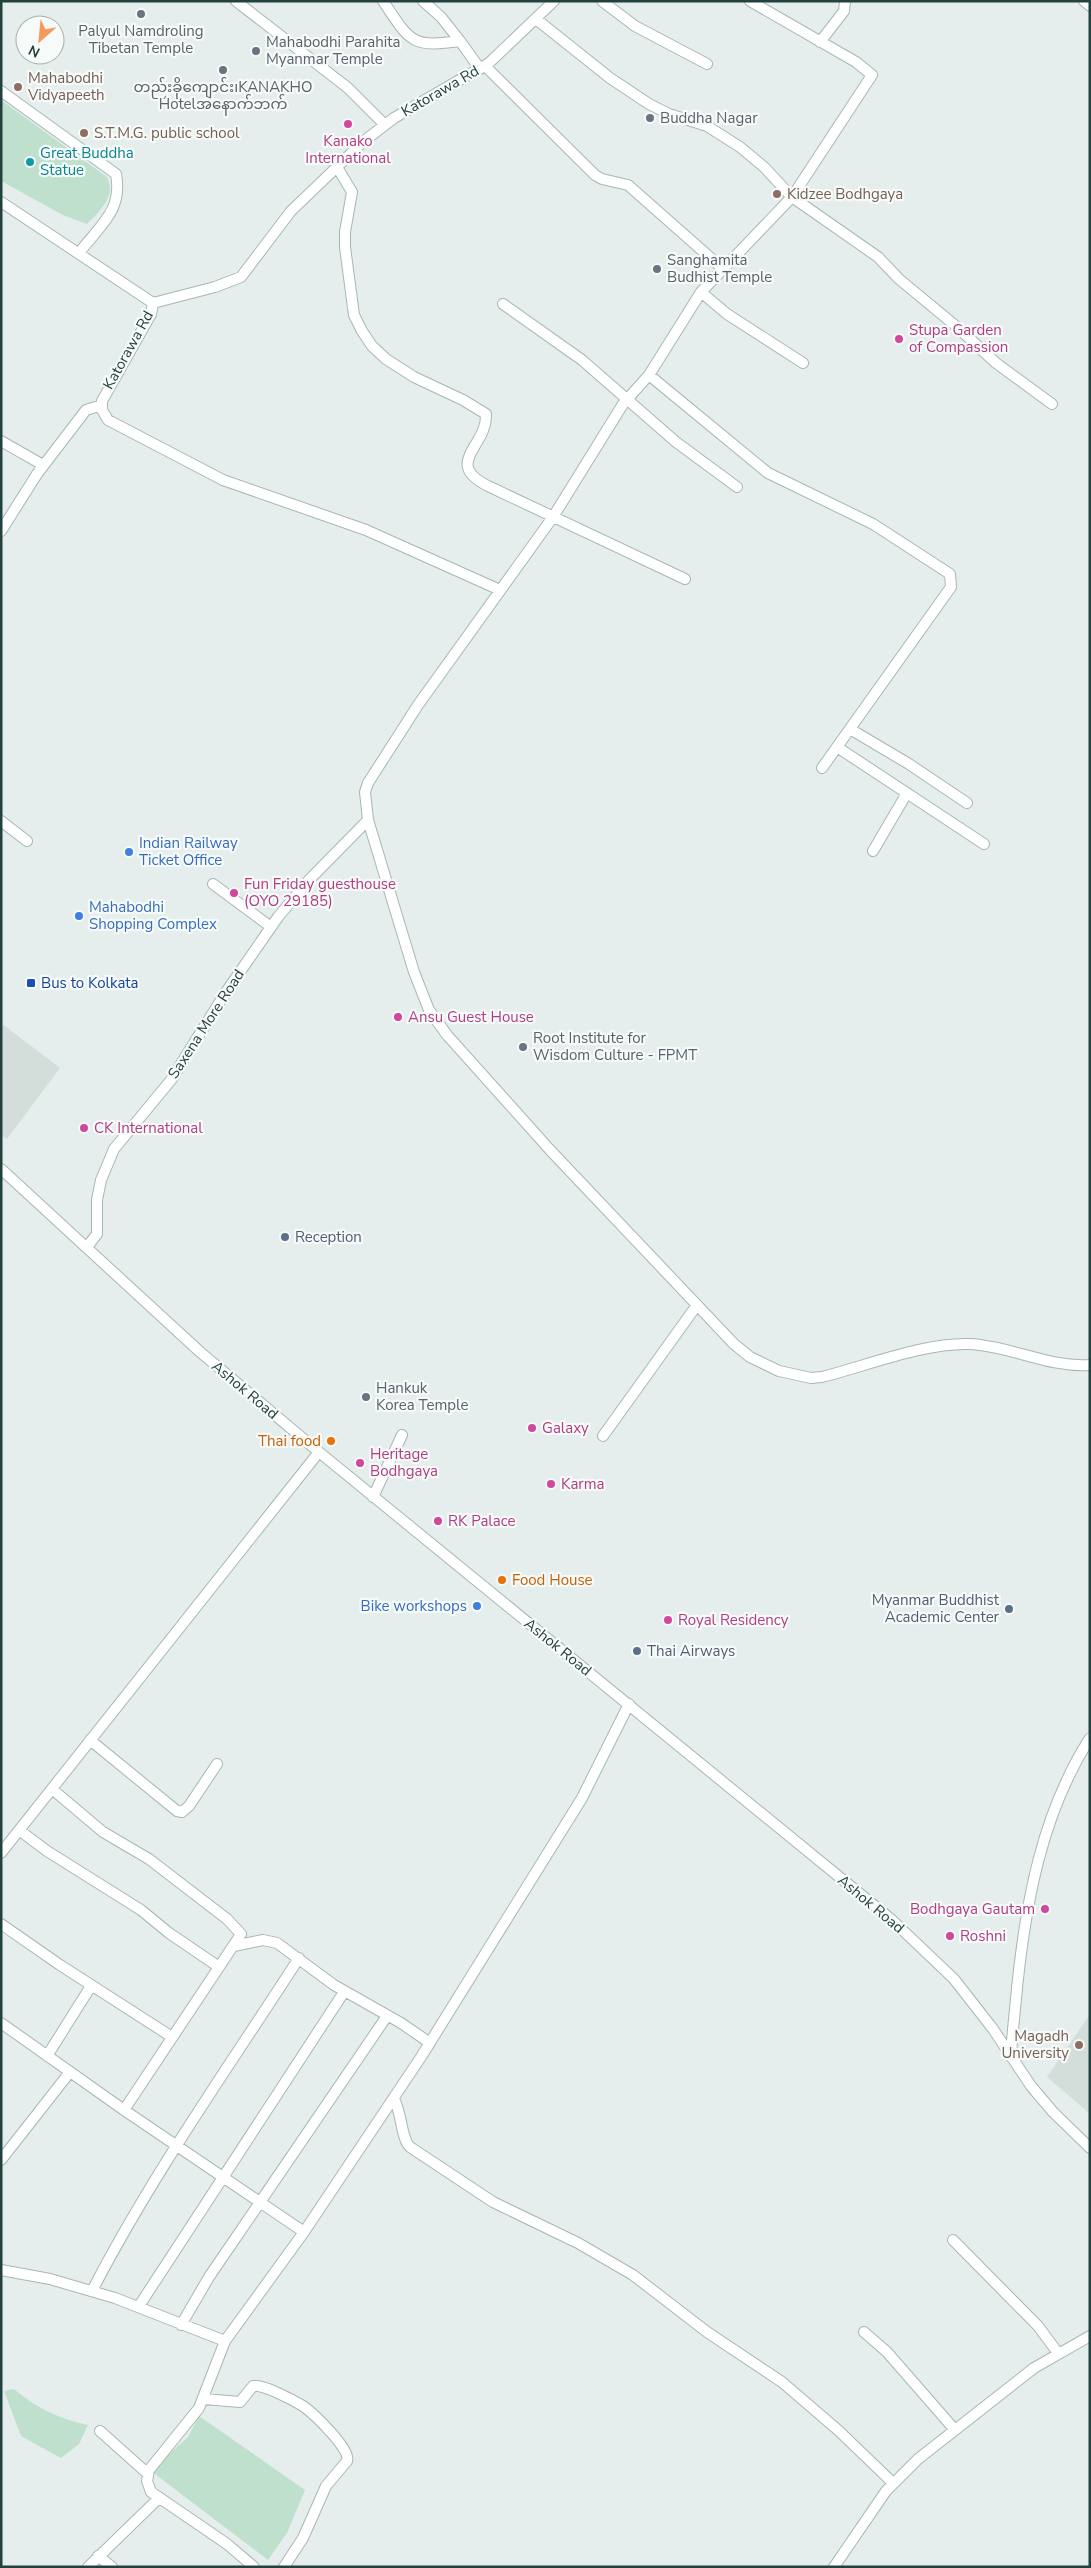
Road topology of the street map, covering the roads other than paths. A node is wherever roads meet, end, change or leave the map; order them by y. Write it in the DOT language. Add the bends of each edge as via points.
graph roads {
  1 [pos="236,1"];
  2 [pos="383,1"];
  3 [pos="423,1"];
  4 [pos="554,1"];
  5 [pos="602,1"];
  6 [pos="750,1"];
  7 [pos="845,1"];
  8 [pos="1084,1"];
  9 [pos="1090,6"];
  10 [pos="536,19"];
  11 [pos="460,41"];
  12 [pos="820,42"];
  13 [pos="707,64"];
  14 [pos="482,67"];
  15 [pos="1,91"];
  16 [pos="385,124"];
  17 [pos="337,167"];
  18 [pos="792,197"];
  19 [pos="1,202"];
  20 [pos="79,252"];
  21 [pos="722,268"];
  22 [pos="701,292"];
  23 [pos="153,303"];
  24 [pos="503,304"];
  25 [pos="803,362"];
  26 [pos="648,375"];
  27 [pos="627,400"];
  28 [pos="1052,404"];
  29 [pos="102,405"];
  30 [pos="1,441"];
  31 [pos="43,465"];
  32 [pos="737,487"];
  33 [pos="553,517"];
  34 [pos="1,530"];
  35 [pos="685,578"];
  36 [pos="500,590"];
  37 [pos="850,729"];
  38 [pos="837,746"];
  39 [pos="822,768"];
  40 [pos="907,793"];
  41 [pos="967,803"];
  42 [pos="368,820"];
  43 [pos="1,821"];
  44 [pos="27,841"];
  45 [pos="984,844"];
  46 [pos="873,851"];
  47 [pos="213,884"];
  48 [pos="271,927"];
  49 [pos="1,1170"];
  50 [pos="87,1247"];
  51 [pos="697,1305"];
  52 [pos="1090,1365"];
  53 [pos="402,1435"];
  54 [pos="603,1436"];
  55 [pos="318,1452"];
  56 [pos="373,1497"];
  57 [pos="628,1704"];
  58 [pos="1090,1738"];
  59 [pos="90,1740"];
  60 [pos="217,1764"];
  61 [pos="52,1789"];
  62 [pos="20,1830"];
  63 [pos="1,1853"];
  64 [pos="1,1924"];
  65 [pos="234,1946"];
  66 [pos="299,1958"];
  67 [pos="219,1967"];
  68 [pos="91,1986"];
  69 [pos="344,1992"];
  70 [pos="387,2016"];
  71 [pos="1,2023"];
  72 [pos="172,2037"];
  73 [pos="430,2043"];
  74 [pos="47,2056"];
  75 [pos="1011,2057"];
  76 [pos="70,2072"];
  77 [pos="394,2099"];
  78 [pos="124,2110"];
  79 [pos="176,2145"];
  80 [pos="1090,2148"];
  81 [pos="1,2160"];
  82 [pos="222,2175"];
  83 [pos="260,2202"];
  84 [pos="304,2232"];
  85 [pos="953,2240"];
  86 [pos="1,2270"];
  87 [pos="92,2291"];
  88 [pos="138,2306"];
  89 [pos="181,2325"];
  90 [pos="864,2332"];
  91 [pos="1090,2336"];
  92 [pos="225,2341"];
  93 [pos="1058,2353"];
  94 [pos="204,2399"];
  95 [pos="955,2430"];
  96 [pos="100,2431"];
  97 [pos="148,2474"];
  98 [pos="893,2483"];
  99 [pos="158,2498"];
  100 [pos="98,2556"];
  101 [pos="88,2567"];
  102 [pos="112,2567"];
  103 [pos="254,2567"];
  104 [pos="284,2567"];
  105 [pos="834,2567"];
  1 -- 16 [label="street" via="348,88"];
  2 -- 11 [label="street" via="409,38 433,45"];
  3 -- 11 [label="street"];
  4 -- 10 [label="street, Katorawa Rd"];
  5 -- 13 [label="street" via="635,26"];
  6 -- 12 [label="street"];
  7 -- 12 [label="street" via="844,11"];
  8 -- 9 [label="street"];
  10 -- 14 [label="street, Katorawa Rd"];
  10 -- 18 [label="street" via="610,78 649,104 707,126 740,147"];
  11 -- 14 [label="street"];
  12 -- 18 [label="street" via="861,65 872,76"];
  14 -- 16 [label="street, Katorawa Rd"];
  14 -- 21 [label="street" via="595,175 632,188"];
  15 -- 20 [label="street" via="116,174 116,207"];
  16 -- 17 [label="street, Katorawa Rd"];
  17 -- 23 [label="street, Katorawa Rd" via="286,217 241,277"];
  17 -- 33 [label="street" via="352,192 345,248 354,315 362,331 372,346 414,377 486,414 484,429 467,460 468,471 477,480"];
  18 -- 21 [label="street"];
  18 -- 28 [label="street" via="878,257 996,363"];
  19 -- 20 [label="street"];
  20 -- 23 [label="street"];
  21 -- 22 [label="street"];
  22 -- 25 [label="street" via="727,314"];
  22 -- 26 [label="street"];
  23 -- 29 [label="street, Katorawa Rd" via="151,314 107,389"];
  24 -- 27 [label="street" via="582,360"];
  26 -- 27 [label="street"];
  26 -- 37 [label="street" via="768,473 873,524 950,574 951,587"];
  27 -- 32 [label="street"];
  27 -- 33 [label="street"];
  29 -- 31 [label="street" via="86,410"];
  29 -- 36 [label="street, Katorawa Rd" via="108,420 223,480 366,530"];
  30 -- 31 [label="street"];
  31 -- 34 [label="street"];
  33 -- 35 [label="street"];
  33 -- 36 [label="street"];
  36 -- 42 [label="street" via="418,705 368,783 364,792"];
  37 -- 38 [label="street"];
  37 -- 41 [label="street"];
  38 -- 39 [label="street"];
  38 -- 40 [label="street"];
  40 -- 45 [label="street"];
  40 -- 46 [label="street"];
  42 -- 48 [label="street, Saxena More Road" via="309,880"];
  42 -- 51 [label="street" via="428,1010 460,1051"];
  43 -- 44 [label="street"];
  47 -- 48 [label="street"];
  48 -- 50 [label="street, Saxena More Road" via="215,1007 171,1080 114,1149 101,1180 96,1234"];
  49 -- 50 [label="street, Ashok Road"];
  50 -- 55 [label="street, Ashok Road" via="199,1351"];
  51 -- 52 [label="street" via="750,1357 779,1371 811,1378 951,1344 988,1346 1063,1364"];
  51 -- 54 [label="street"];
  53 -- 56 [label="street"];
  55 -- 56 [label="street, Ashok Road"];
  55 -- 59 [label="street"];
  56 -- 57 [label="street, Ashok Road"];
  57 -- 73 [label="street" via="582,1798"];
  57 -- 75 [label="street, Ashok Road" via="898,1925 954,1979"];
  58 -- 75 [label="street" via="1064,1784 1035,1870 1022,1939"];
  59 -- 60 [label="street" via="182,1812"];
  59 -- 61 [label="street"];
  61 -- 62 [label="street"];
  61 -- 65 [label="street" via="103,1832 149,1858 235,1926 241,1934"];
  62 -- 63 [label="street"];
  62 -- 67 [label="street" via="38,1845 141,1910 169,1934"];
  64 -- 68 [label="street"];
  65 -- 66 [label="street" via="270,1940"];
  65 -- 67 [label="street"];
  66 -- 69 [label="street"];
  66 -- 79 [label="street"];
  67 -- 72 [label="street"];
  68 -- 72 [label="street"];
  68 -- 74 [label="street"];
  69 -- 70 [label="street"];
  69 -- 82 [label="street"];
  70 -- 73 [label="street"];
  70 -- 83 [label="street"];
  71 -- 74 [label="street"];
  72 -- 78 [label="street"];
  73 -- 77 [label="street"];
  74 -- 76 [label="street"];
  75 -- 80 [label="street, Ashok Road" via="1053,2112"];
  76 -- 78 [label="street"];
  76 -- 81 [label="street"];
  77 -- 84 [label="street"];
  77 -- 98 [label="street" via="401,2113 404,2140 410,2147 493,2202 632,2275 782,2382"];
  78 -- 79 [label="street"];
  79 -- 82 [label="street"];
  79 -- 87 [label="street" via="120,2237"];
  82 -- 83 [label="street"];
  82 -- 88 [label="street"];
  83 -- 84 [label="street"];
  83 -- 89 [label="street"];
  84 -- 92 [label="street"];
  85 -- 93 [label="street" via="1038,2326"];
  86 -- 87 [label="street"];
  87 -- 88 [label="street"];
  88 -- 89 [label="street"];
  89 -- 92 [label="street"];
  90 -- 95 [label="street" via="887,2352"];
  91 -- 93 [label="street"];
  92 -- 94 [label="street"];
  93 -- 95 [label="street"];
  94 -- 97 [label="street"];
  94 -- 104 [label="street" via="240,2402 253,2386 264,2388 309,2410 346,2451 347,2461 326,2486 303,2538"];
  95 -- 98 [label="street"];
  96 -- 97 [label="street"];
  97 -- 99 [label="street" via="148,2486"];
  98 -- 105 [label="street"];
  99 -- 100 [label="street"];
  99 -- 103 [label="street" via="227,2544"];
  100 -- 101 [label="street"];
  100 -- 102 [label="street"];
}
